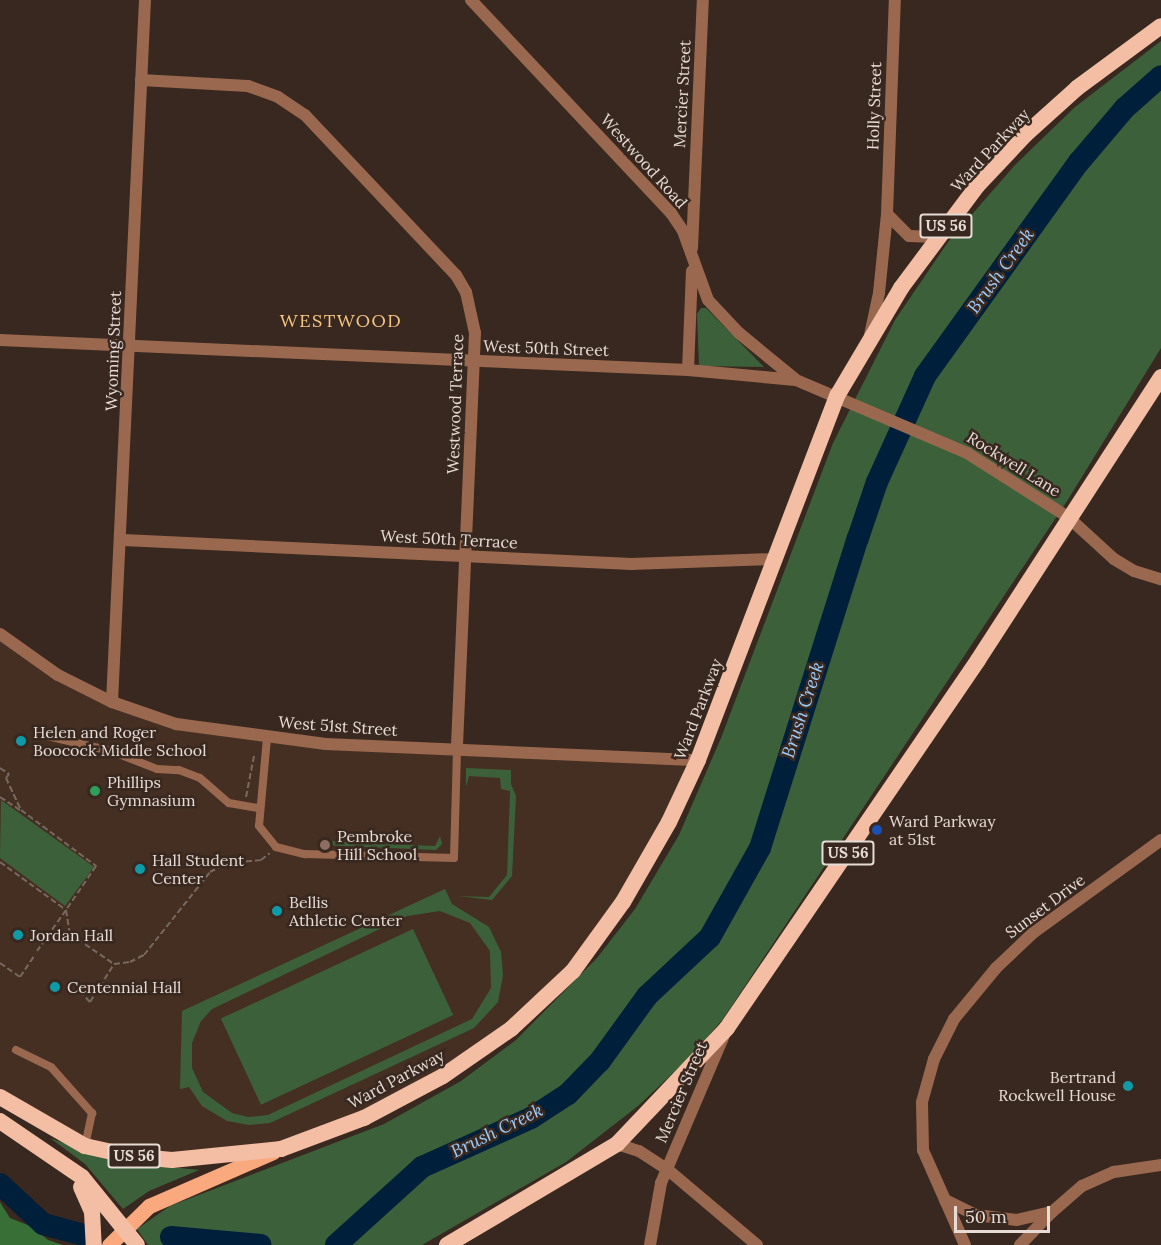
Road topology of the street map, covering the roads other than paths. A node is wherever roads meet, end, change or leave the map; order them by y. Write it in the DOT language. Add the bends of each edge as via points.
graph roads {
  1 [pos="145,0"];
  2 [pos="471,0"];
  3 [pos="703,0"];
  4 [pos="895,0"];
  5 [pos="1161,26"];
  6 [pos="141,80"];
  7 [pos="886,214"];
  8 [pos="937,237"];
  9 [pos="692,259"];
  10 [pos="871,339"];
  11 [pos="0,340"];
  12 [pos="130,347"];
  13 [pos="474,362"];
  14 [pos="688,370"];
  15 [pos="1161,376"];
  16 [pos="796,380"];
  17 [pos="837,396"];
  18 [pos="1068,517"];
  19 [pos="123,540"];
  20 [pos="466,557"];
  21 [pos="774,559"];
  22 [pos="1161,579"];
  23 [pos="0,634"];
  24 [pos="112,702"];
  25 [pos="43,735"];
  26 [pos="267,738"];
  27 [pos="457,749"];
  28 [pos="698,760"];
  29 [pos="258,808"];
  30 [pos="1161,840"];
  31 [pos="727,1028"];
  32 [pos="16,1050"];
  33 [pos="0,1097"];
  34 [pos="0,1123"];
  35 [pos="617,1144"];
  36 [pos="85,1146"];
  37 [pos="281,1149"];
  38 [pos="1161,1165"];
  39 [pos="667,1169"];
  40 [pos="945,1200"];
  41 [pos="1052,1212"];
  42 [pos="124,1229"];
  43 [pos="94,1245"];
  44 [pos="109,1245"];
  45 [pos="137,1245"];
  46 [pos="447,1245"];
  47 [pos="650,1245"];
  48 [pos="757,1245"];
  49 [pos="965,1245"];
  50 [pos="1020,1245"];
  1 -- 6 [label="street, Wyoming Street"];
  2 -- 9 [label="street, Westwood Road" via="660,200 683,231"];
  3 -- 9 [label="street, Mercier Street"];
  4 -- 7 [label="street, Holly Street"];
  5 -- 8 [label="highway, Ward Parkway / US 56" via="1077,88 1026,134"];
  6 -- 12 [label="street, Wyoming Street"];
  6 -- 13 [label="street, Westwood Terrace" via="248,86 266,91 305,115 456,274 473,314"];
  7 -- 8 [label="street" via="909,236"];
  7 -- 10 [label="street, Holly Street"];
  8 -- 10 [label="highway, Ward Parkway / US 56"];
  9 -- 14 [label="street, Mercier Street"];
  9 -- 16 [label="street, Westwood Road" via="708,300 739,333"];
  10 -- 17 [label="highway, Ward Parkway / US 56"];
  11 -- 12 [label="street, West 50th Street"];
  12 -- 13 [label="street, West 50th Street"];
  12 -- 19 [label="street, Wyoming Street"];
  13 -- 14 [label="street, West 50th Street"];
  13 -- 20 [label="street, Westwood Terrace"];
  14 -- 16 [label="street, West 50th Street"];
  15 -- 18 [label="highway, US 56"];
  16 -- 17 [label="street, West 50th Street"];
  17 -- 18 [label="street, Rockwell Lane" via="935,436 992,467"];
  17 -- 21 [label="highway, Ward Parkway / US 56"];
  18 -- 22 [label="street, Rockwell Lane" via="1114,559 1134,571"];
  18 -- 31 [label="highway, US 56" via="960,687"];
  19 -- 20 [label="street, West 50th Terrace"];
  19 -- 24 [label="street, Wyoming Street"];
  20 -- 21 [label="street, West 50th Terrace" via="678,565"];
  20 -- 27 [label="street, Westwood Terrace"];
  21 -- 28 [label="highway, Ward Parkway / US 56"];
  23 -- 24 [label="street, West 51st Street" via="58,675"];
  24 -- 26 [label="street, West 51st Street" via="176,724"];
  25 -- 29 [label="lane" via="111,751 157,769 179,770 200,778 229,803"];
  26 -- 27 [label="street, West 51st Street"];
  26 -- 29 [label="lane"];
  27 -- 28 [label="street, West 51st Street"];
  27 -- 29 [label="lane" via="454,858 286,850 262,834"];
  28 -- 37 [label="highway, Ward Parkway / US 56" via="669,822 623,902 573,972 511,1029 443,1077 374,1113"];
  30 -- 40 [label="street, Sunset Drive" via="1033,933 996,968 954,1019 926,1083 920,1126 923,1150"];
  31 -- 35 [label="highway, US 56"];
  31 -- 39 [label="street, Mercier Street"];
  32 -- 36 [label="lane" via="51,1067 92,1113"];
  33 -- 36 [label="highway, US 56"];
  34 -- 42 [label="highway" via="82,1177"];
  34 -- 43 [label="highway" via="10,1137 67,1173 84,1190 92,1212"];
  35 -- 39 [label="street, Mercier Street" via="639,1151"];
  35 -- 46 [label="highway, US 56"];
  36 -- 37 [label="highway, US 56" via="172,1160"];
  37 -- 42 [label="main road, Ward Parkway" via="149,1206"];
  38 -- 41 [label="street" via="1114,1172 1082,1186"];
  39 -- 47 [label="street, Mercier Street"];
  39 -- 48 [label="street"];
  40 -- 41 [label="street" via="976,1215 999,1220"];
  40 -- 49 [label="street, Sunset Drive"];
  41 -- 50 [label="street"];
  42 -- 44 [label="main road, Ward Parkway"];
  42 -- 45 [label="highway"];
}
